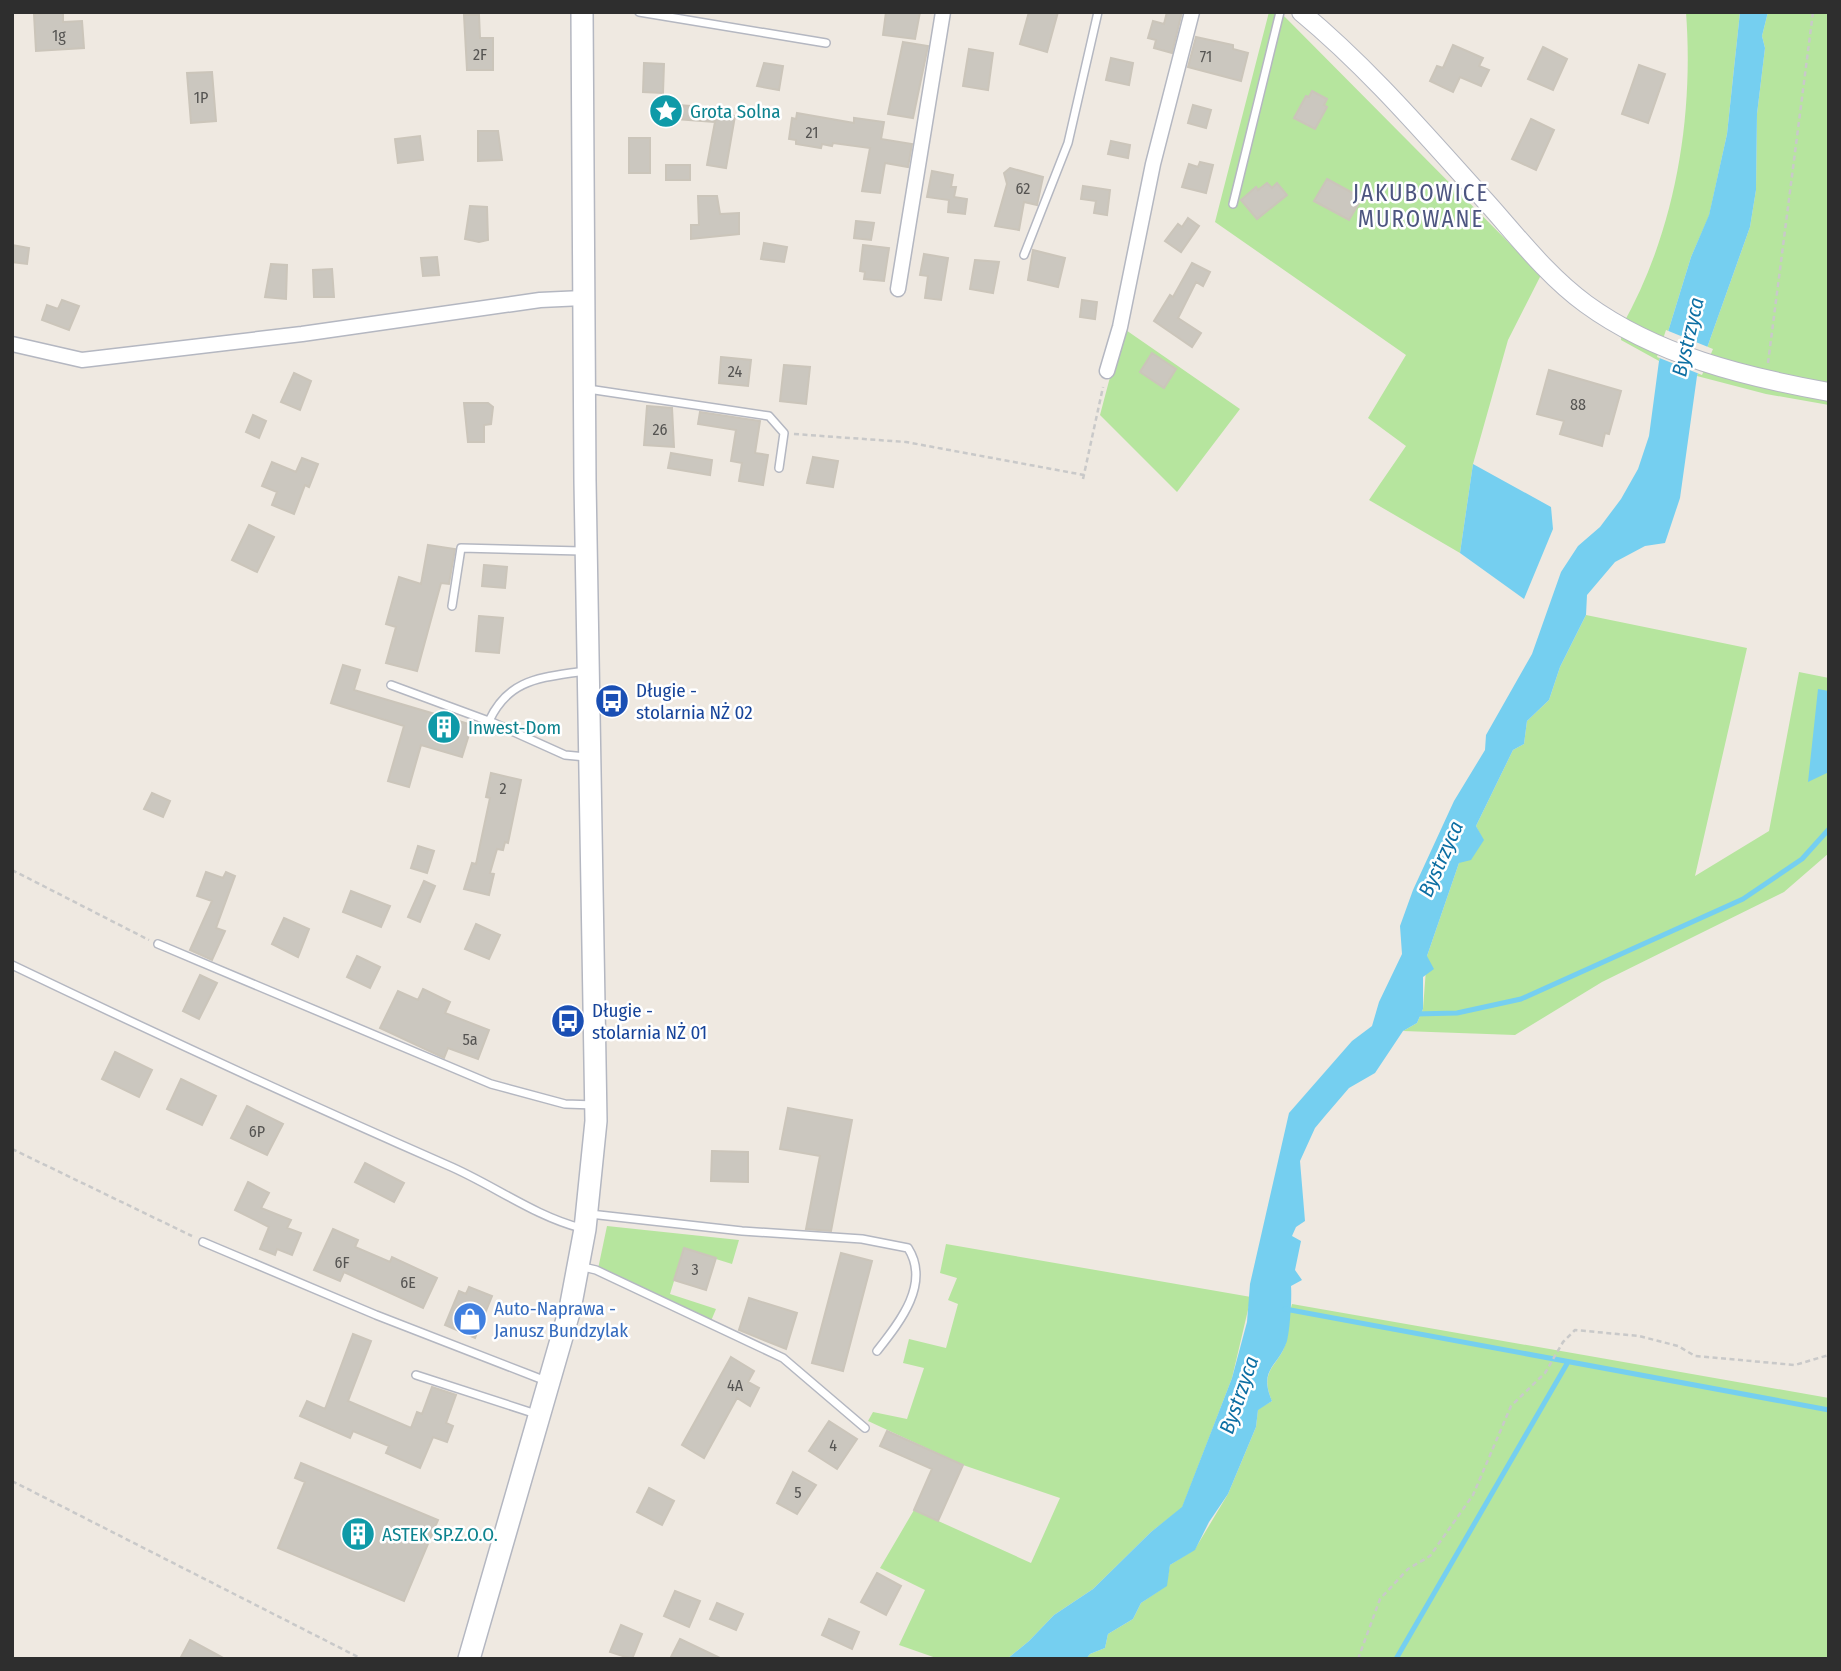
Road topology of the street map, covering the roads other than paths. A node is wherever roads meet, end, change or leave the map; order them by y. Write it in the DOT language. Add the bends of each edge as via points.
graph roads {
  1 [pos="582,12"];
  2 [pos="639,12"];
  3 [pos="943,12"];
  4 [pos="1098,12"];
  5 [pos="1192,12"];
  6 [pos="1280,12"];
  7 [pos="1301,12"];
  8 [pos="826,43"];
  9 [pos="1233,204"];
  10 [pos="1024,255"];
  11 [pos="898,289"];
  12 [pos="583,298"];
  13 [pos="12,345"];
  14 [pos="1107,371"];
  15 [pos="584,388"];
  16 [pos="1829,392"];
  17 [pos="779,468"];
  18 [pos="586,551"];
  19 [pos="452,606"];
  20 [pos="588,671"];
  21 [pos="391,685"];
  22 [pos="489,721"];
  23 [pos="591,758"];
  24 [pos="158,944"];
  25 [pos="12,965"];
  26 [pos="596,1105"];
  27 [pos="586,1221"];
  28 [pos="203,1242"];
  29 [pos="579,1266"];
  30 [pos="877,1351"];
  31 [pos="416,1375"];
  32 [pos="550,1382"];
  33 [pos="540,1415"];
  34 [pos="865,1428"];
  35 [pos="469,1659"];
  1 -- 12 [label="main road"];
  2 -- 8 [label="lane"];
  3 -- 11 [label="street"];
  4 -- 10 [label="lane" via="1068,143"];
  5 -- 14 [label="street"];
  6 -- 9 [label="lane"];
  7 -- 16 [label="street" via="1360,64 1558,280 1598,312 1648,338 1735,372"];
  12 -- 13 [label="street" via="82,360"];
  12 -- 15 [label="main road"];
  15 -- 17 [label="lane" via="769,416 784,433"];
  15 -- 18 [label="main road"];
  18 -- 19 [label="lane" via="461,548"];
  18 -- 20 [label="main road"];
  20 -- 22 [label="lane" via="509,690"];
  20 -- 23 [label="main road"];
  21 -- 22 [label="lane"];
  22 -- 23 [label="lane" via="565,755"];
  23 -- 26 [label="main road"];
  24 -- 26 [label="lane" via="491,1084 565,1104"];
  25 -- 27 [label="lane" via="160,1037 478,1178 568,1225"];
  26 -- 27 [label="main road"];
  27 -- 29 [label="main road"];
  27 -- 30 [label="lane" via="862,1239 908,1248 917,1270 915,1286 902,1318"];
  28 -- 32 [label="lane"];
  29 -- 32 [label="main road"];
  29 -- 34 [label="lane" via="783,1359"];
  31 -- 33 [label="lane"];
  32 -- 33 [label="main road"];
  33 -- 35 [label="main road"];
}
